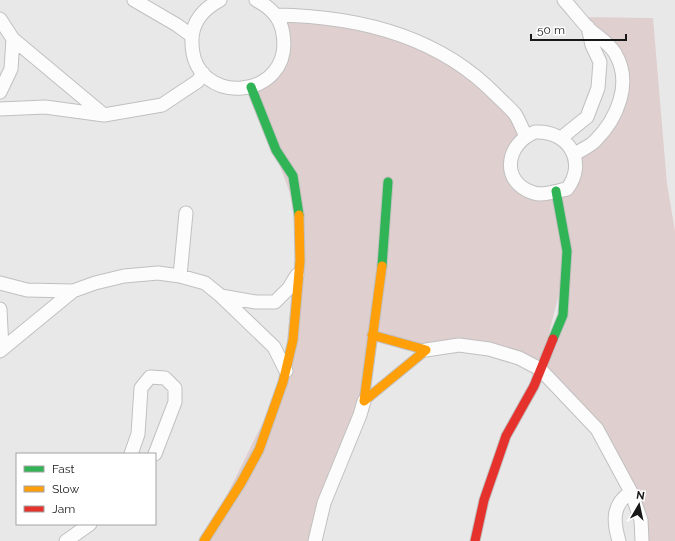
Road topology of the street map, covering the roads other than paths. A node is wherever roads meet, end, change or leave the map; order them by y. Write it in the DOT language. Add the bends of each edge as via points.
graph roads {
  1 [pos="134,0"];
  2 [pos="151,0"];
  3 [pos="220,0"];
  4 [pos="256,0"];
  5 [pos="564,0"];
  6 [pos="275,15"];
  7 [pos="0,19"];
  8 [pos="588,27"];
  9 [pos="192,33"];
  10 [pos="13,38"];
  11 [pos="203,73"];
  12 [pos="251,87"];
  13 [pos="0,92"];
  14 [pos="0,109"];
  15 [pos="104,115"];
  16 [pos="526,136"];
  17 [pos="561,138"];
  18 [pos="574,154"];
  19 [pos="388,182"];
  20 [pos="556,191"];
  21 [pos="186,213"];
  22 [pos="299,272"];
  23 [pos="180,276"];
  24 [pos="0,283"];
  25 [pos="73,291"];
  26 [pos="221,296"];
  27 [pos="0,310"];
  28 [pos="372,334"];
  29 [pos="1,350"];
  30 [pos="426,350"];
  31 [pos="540,369"];
  32 [pos="286,371"];
  33 [pos="364,401"];
  34 [pos="131,453"];
  35 [pos="155,453"];
  36 [pos="631,492"];
  37 [pos="89,525"];
  38 [pos="66,541"];
  39 [pos="204,541"];
  40 [pos="315,541"];
  41 [pos="475,541"];
  42 [pos="619,541"];
  43 [pos="642,541"];
  1 -- 9 [label="street"];
  2 -- 9 [label="street"];
  3 -- 9 [label="street" via="210,5 200,16"];
  4 -- 6 [label="street" via="265,4"];
  5 -- 8 [label="street"];
  6 -- 12 [label="street" via="282,28 285,42 282,57 276,70 265,81"];
  6 -- 16 [label="street" via="314,15 357,22 382,29 439,52 480,79 515,114"];
  7 -- 10 [label="street"];
  8 -- 17 [label="street" via="592,45 600,62 598,88 587,117"];
  8 -- 18 [label="street" via="614,51 620,62 623,78 621,102 606,129 593,143"];
  9 -- 11 [label="street" via="192,49"];
  10 -- 13 [label="street" via="11,69"];
  10 -- 15 [label="street"];
  11 -- 12 [label="street" via="225,87"];
  11 -- 15 [label="street" via="198,81 162,106"];
  12 -- 22 [label="street" via="276,150 293,176 299,218"];
  14 -- 15 [label="street" via="45,107"];
  16 -- 17 [label="street" via="534,132 544,132"];
  16 -- 20 [label="street" via="517,142 512,152 511,173 516,183 535,194"];
  17 -- 18 [label="street"];
  18 -- 20 [label="street" via="576,173 573,182 567,189"];
  19 -- 28 [label="street" via="384,252 378,308"];
  20 -- 31 [label="street" via="567,251 564,309 556,335"];
  21 -- 23 [label="street"];
  22 -- 26 [label="street" via="290,288 275,302 256,302"];
  22 -- 32 [label="street" via="293,340"];
  23 -- 25 [label="street" via="158,273 124,276"];
  23 -- 26 [label="street" via="205,283"];
  24 -- 25 [label="street" via="27,290"];
  25 -- 29 [label="street"];
  26 -- 32 [label="street" via="274,347"];
  27 -- 29 [label="street"];
  28 -- 30 [label="street"];
  28 -- 33 [label="street"];
  30 -- 31 [label="street" via="459,345 489,349 519,358"];
  30 -- 33 [label="street"];
  31 -- 36 [label="street" via="597,429"];
  31 -- 41 [label="street" via="495,466"];
  32 -- 39 [label="street" via="259,450"];
  33 -- 40 [label="street" via="324,502"];
  34 -- 35 [label="street" via="138,434 141,388 150,377 165,378 175,388 176,402"];
  36 -- 42 [label="street" via="621,498 616,510 615,527"];
  36 -- 43 [label="street" via="641,520"];
  37 -- 38 [label="street"];
}
